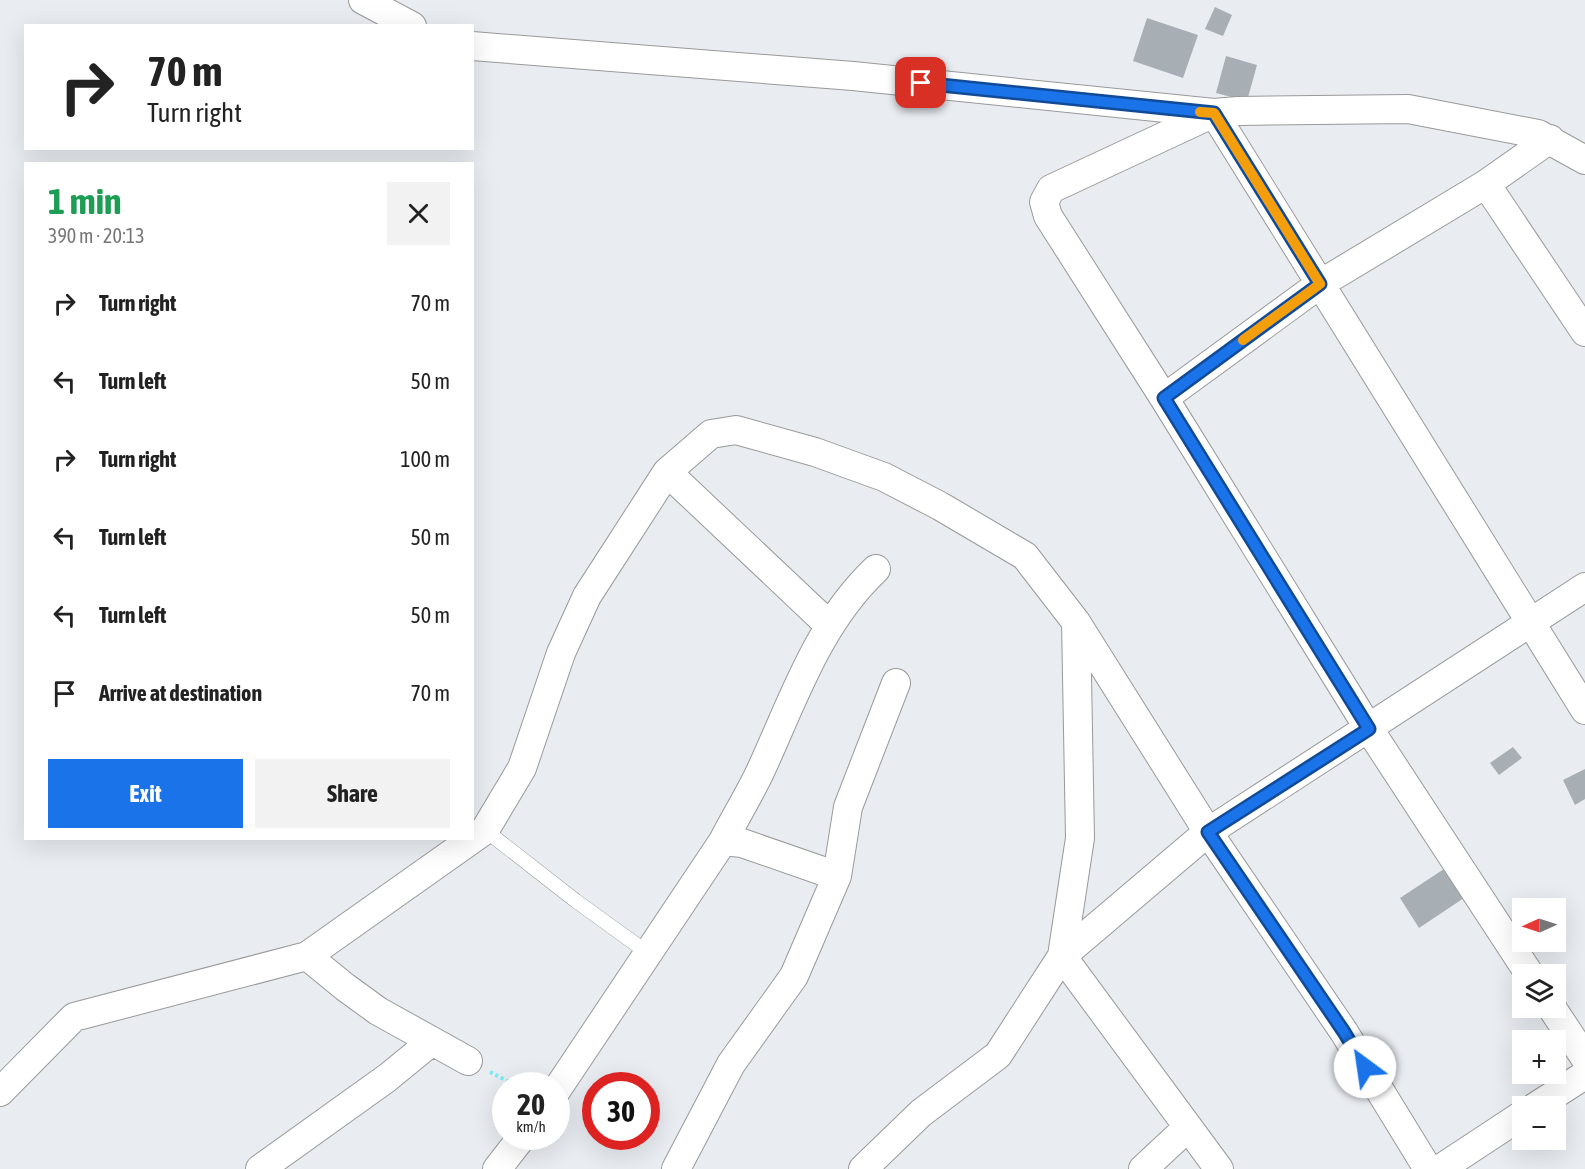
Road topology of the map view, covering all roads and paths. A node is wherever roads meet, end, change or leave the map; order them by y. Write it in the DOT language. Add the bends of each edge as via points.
graph roads {
  1 [pos="363,0"];
  2 [pos="407,24"];
  3 [pos="474,46"];
  4 [pos="1214,113"];
  5 [pos="1550,139"];
  6 [pos="1585,160"];
  7 [pos="1486,184"];
  8 [pos="1320,284"];
  9 [pos="1585,332"];
  10 [pos="1164,398"];
  11 [pos="667,472"];
  12 [pos="876,569"];
  13 [pos="1585,587"];
  14 [pos="1076,622"];
  15 [pos="1532,623"];
  16 [pos="829,625"];
  17 [pos="896,683"];
  18 [pos="1585,710"];
  19 [pos="1369,729"];
  20 [pos="485,830"];
  21 [pos="1208,832"];
  22 [pos="474,838"];
  23 [pos="471,840"];
  24 [pos="723,841"];
  25 [pos="837,876"];
  26 [pos="648,953"];
  27 [pos="308,956"];
  28 [pos="1062,956"];
  29 [pos="1523,964"];
  30 [pos="1559,1018"];
  31 [pos="431,1042"];
  32 [pos="1585,1058"];
  33 [pos="468,1061"];
  34 [pos="568,1072"];
  35 [pos="1585,1075"];
  36 [pos="0,1092"];
  37 [pos="1552,1096"];
  38 [pos="1512,1122"];
  39 [pos="1187,1128"];
  40 [pos="512,1150"];
  41 [pos="260,1169"];
  42 [pos="497,1169"];
  43 [pos="676,1169"];
  44 [pos="863,1169"];
  45 [pos="1143,1169"];
  46 [pos="1219,1169"];
  47 [pos="1428,1169"];
  48 [pos="1440,1169"];
  1 -- 2 [label="street"];
  3 -- 4 [label="street" via="853,76"];
  4 -- 5 [label="street" via="1408,109"];
  4 -- 8 [label="street"];
  4 -- 10 [label="street" via="1051,189 1044,202 1048,216"];
  5 -- 6 [label="street"];
  5 -- 7 [label="street"];
  7 -- 8 [label="street"];
  7 -- 9 [label="street"];
  8 -- 10 [label="street"];
  8 -- 15 [label="street"];
  10 -- 19 [label="street"];
  11 -- 14 [label="street" via="711,434 736,430 884,477 951,511 1025,556"];
  11 -- 16 [label="street"];
  11 -- 20 [label="street" via="587,596 561,653 522,768"];
  12 -- 16 [label="street" via="846,600"];
  13 -- 15 [label="street"];
  14 -- 21 [label="street"];
  14 -- 28 [label="street" via="1080,838"];
  15 -- 18 [label="street"];
  15 -- 19 [label="street"];
  16 -- 24 [label="street"];
  17 -- 25 [label="street" via="848,807"];
  19 -- 21 [label="street"];
  19 -- 29 [label="street"];
  20 -- 22 [label="street"];
  20 -- 26 [label="lane"];
  21 -- 28 [label="street"];
  21 -- 47 [label="street" via="1344,1032"];
  23 -- 27 [label="street"];
  24 -- 25 [label="street" via="742,843"];
  24 -- 26 [label="street"];
  25 -- 43 [label="street" via="794,976 731,1064"];
  26 -- 34 [label="street"];
  27 -- 31 [label="street" via="370,1005"];
  27 -- 36 [label="street" via="74,1017"];
  28 -- 39 [label="street"];
  28 -- 44 [label="street" via="998,1055 921,1113"];
  30 -- 32 [label="street"];
  31 -- 33 [label="street"];
  31 -- 41 [label="street"];
  35 -- 37 [label="street"];
  38 -- 48 [label="street"];
  39 -- 45 [label="street"];
  39 -- 46 [label="street"];
  40 -- 42 [label="street"];
}
